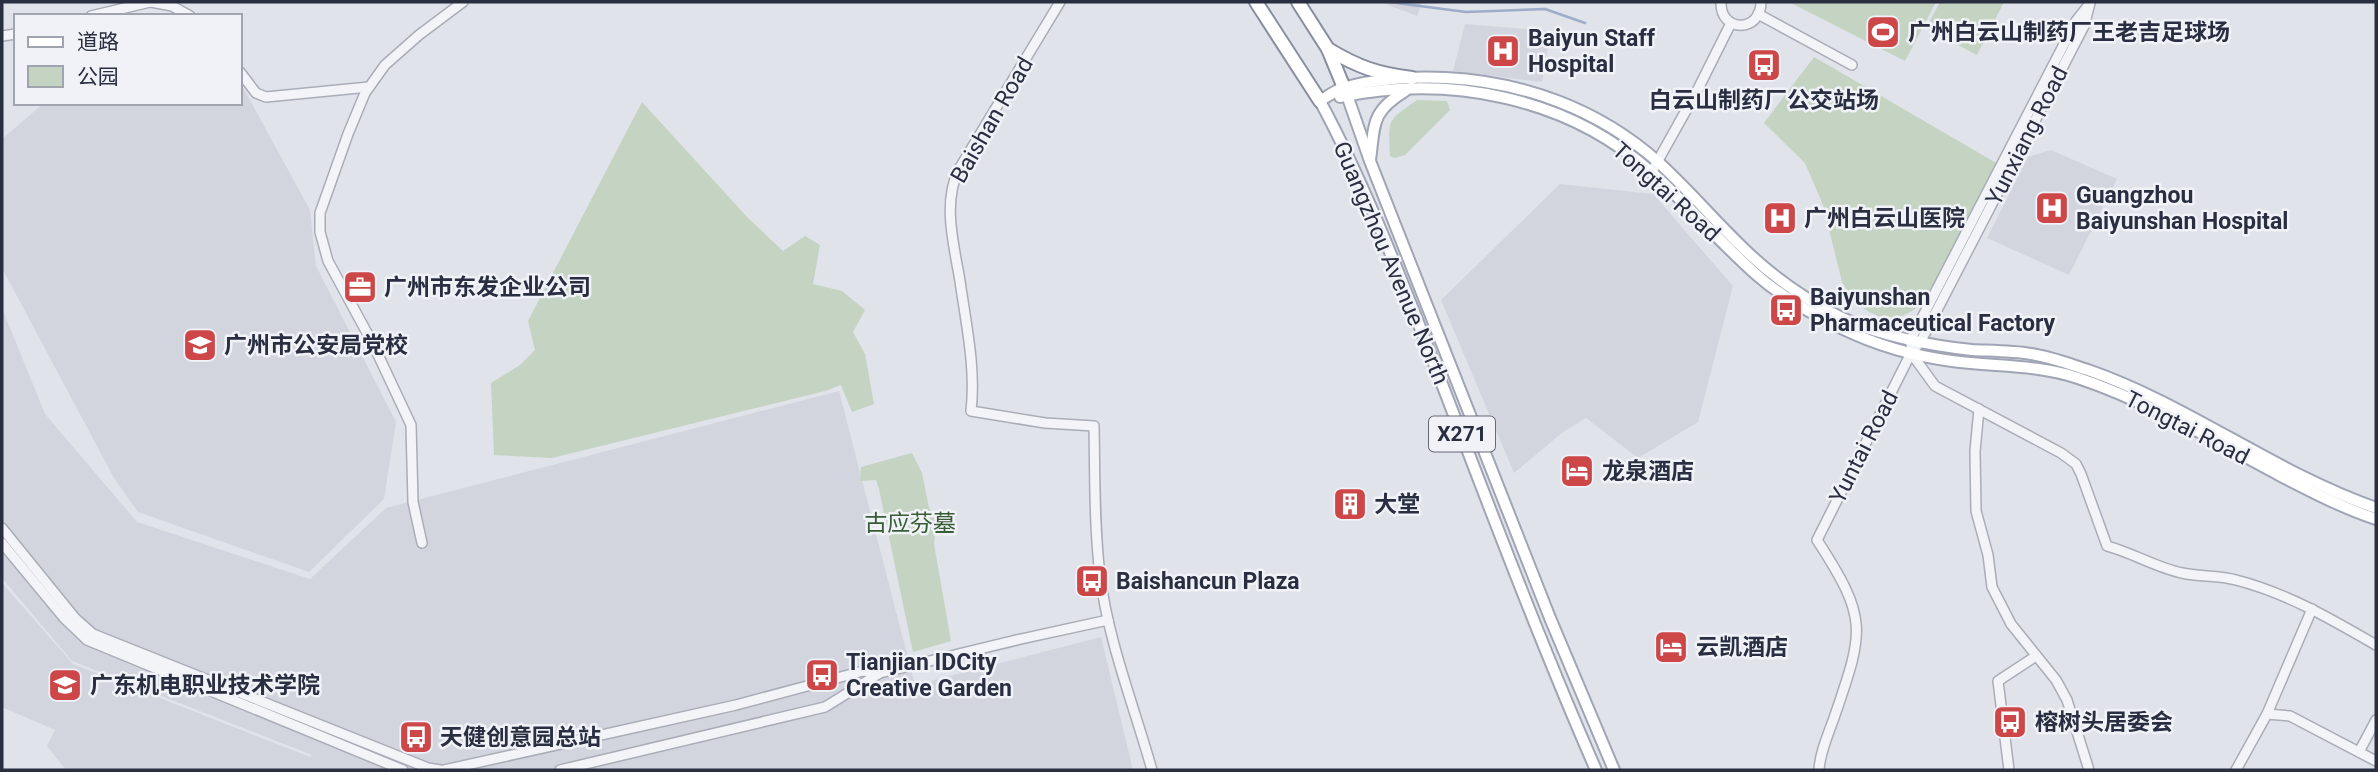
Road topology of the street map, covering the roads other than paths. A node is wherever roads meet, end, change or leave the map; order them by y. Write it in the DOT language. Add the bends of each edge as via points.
graph roads {
  1 [pos="150,2"];
  2 [pos="463,2"];
  3 [pos="1059,2"];
  4 [pos="1256,2"];
  5 [pos="1298,2"];
  6 [pos="1721,2"];
  7 [pos="1760,2"];
  8 [pos="2091,3"];
  9 [pos="99,14"];
  10 [pos="186,14"];
  11 [pos="1758,14"];
  12 [pos="1731,23"];
  13 [pos="1328,49"];
  14 [pos="1852,65"];
  15 [pos="242,75"];
  16 [pos="1410,84"];
  17 [pos="369,88"];
  18 [pos="1345,91"];
  19 [pos="1320,101"];
  20 [pos="1370,161"];
  21 [pos="1658,162"];
  22 [pos="1651,173"];
  23 [pos="1410,262"];
  24 [pos="1396,268"];
  25 [pos="1916,340"];
  26 [pos="1910,353"];
  27 [pos="1979,409"];
  28 [pos="2376,508"];
  29 [pos="2376,519"];
  30 [pos="2,528"];
  31 [pos="2,543"];
  32 [pos="422,543"];
  33 [pos="2312,609"];
  34 [pos="1108,620"];
  35 [pos="2376,645"];
  36 [pos="2036,656"];
  37 [pos="880,673"];
  38 [pos="2267,714"];
  39 [pos="2376,720"];
  40 [pos="2359,752"];
  41 [pos="2376,761"];
  42 [pos="403,770"];
  43 [pos="442,770"];
  44 [pos="560,770"];
  45 [pos="1152,770"];
  46 [pos="1596,770"];
  47 [pos="1614,770"];
  48 [pos="1819,770"];
  49 [pos="2009,770"];
  50 [pos="2088,770"];
  51 [pos="2235,770"];
  1 -- 9 [label="street"];
  1 -- 10 [label="street"];
  2 -- 17 [label="street" via="385,65"];
  3 -- 34 [label="street, Baishan Road" via="959,169 952,187 952,227 972,365 971,411 1094,426 1097,541"];
  4 -- 19 [label="highway, Guangzhou Avenue North"];
  5 -- 13 [label="highway, Guangzhou Avenue North"];
  6 -- 12 [label="street" via="1722,13"];
  7 -- 11 [label="street"];
  8 -- 25 [label="street, Yunxiang Road" via="2084,26"];
  11 -- 12 [label="street" via="1751,23"];
  11 -- 14 [label="street"];
  12 -- 21 [label="street"];
  13 -- 16 [label="highway" via="1349,62"];
  13 -- 18 [label="highway, Guangzhou Avenue North / X271"];
  15 -- 17 [label="street" via="256,93 266,97"];
  16 -- 18 [label="main road, Tongtai Road"];
  16 -- 20 [label="main road" via="1377,115"];
  16 -- 21 [label="main road, Tongtai Road" via="1474,79 1547,96 1618,131"];
  16 -- 22 [label="main road, Tongtai Road" via="1535,105 1600,134"];
  17 -- 32 [label="street" via="320,213 320,232 328,261 411,425 413,502"];
  18 -- 19 [label="main road, Tongtai Road"];
  18 -- 20 [label="main road, Guangzhou Avenue North / X271"];
  19 -- 24 [label="main road, Guangzhou Avenue North / X271"];
  20 -- 23 [label="main road, Guangzhou Avenue North / X271"];
  21 -- 22 [label="street"];
  21 -- 25 [label="main road, Tongtai Road" via="1741,246 1793,289 1843,318"];
  22 -- 26 [label="main road, Tongtai Road" via="1748,267 1791,301 1844,330"];
  23 -- 24 [label="main road"];
  23 -- 47 [label="main road, Guangzhou Avenue North / X271"];
  24 -- 46 [label="main road, Guangzhou Avenue North / X271"];
  25 -- 26 [label="street, Yunxiang Road"];
  25 -- 28 [label="main road, Tongtai Road" via="2041,356 2101,375"];
  26 -- 27 [label="street" via="1935,386"];
  26 -- 29 [label="main road, Tongtai Road" via="1954,362 2035,368 2078,378"];
  26 -- 48 [label="street, Yuntai Road" via="1817,540 1844,582 1858,634"];
  27 -- 33 [label="street" via="2076,464 2107,546 2181,573 2232,579 2275,591"];
  27 -- 36 [label="street" via="1976,511 1992,587 2011,624"];
  30 -- 43 [label="street" via="93,634"];
  31 -- 42 [label="street" via="87,640"];
  33 -- 35 [label="street"];
  33 -- 38 [label="street"];
  34 -- 37 [label="street"];
  34 -- 45 [label="street"];
  36 -- 49 [label="street" via="1998,681"];
  36 -- 50 [label="street" via="2067,700"];
  37 -- 43 [label="street" via="863,671 724,708"];
  37 -- 44 [label="street" via="825,707"];
  38 -- 40 [label="street" via="2290,716"];
  38 -- 51 [label="street"];
  39 -- 40 [label="street"];
  40 -- 41 [label="street"];
}
